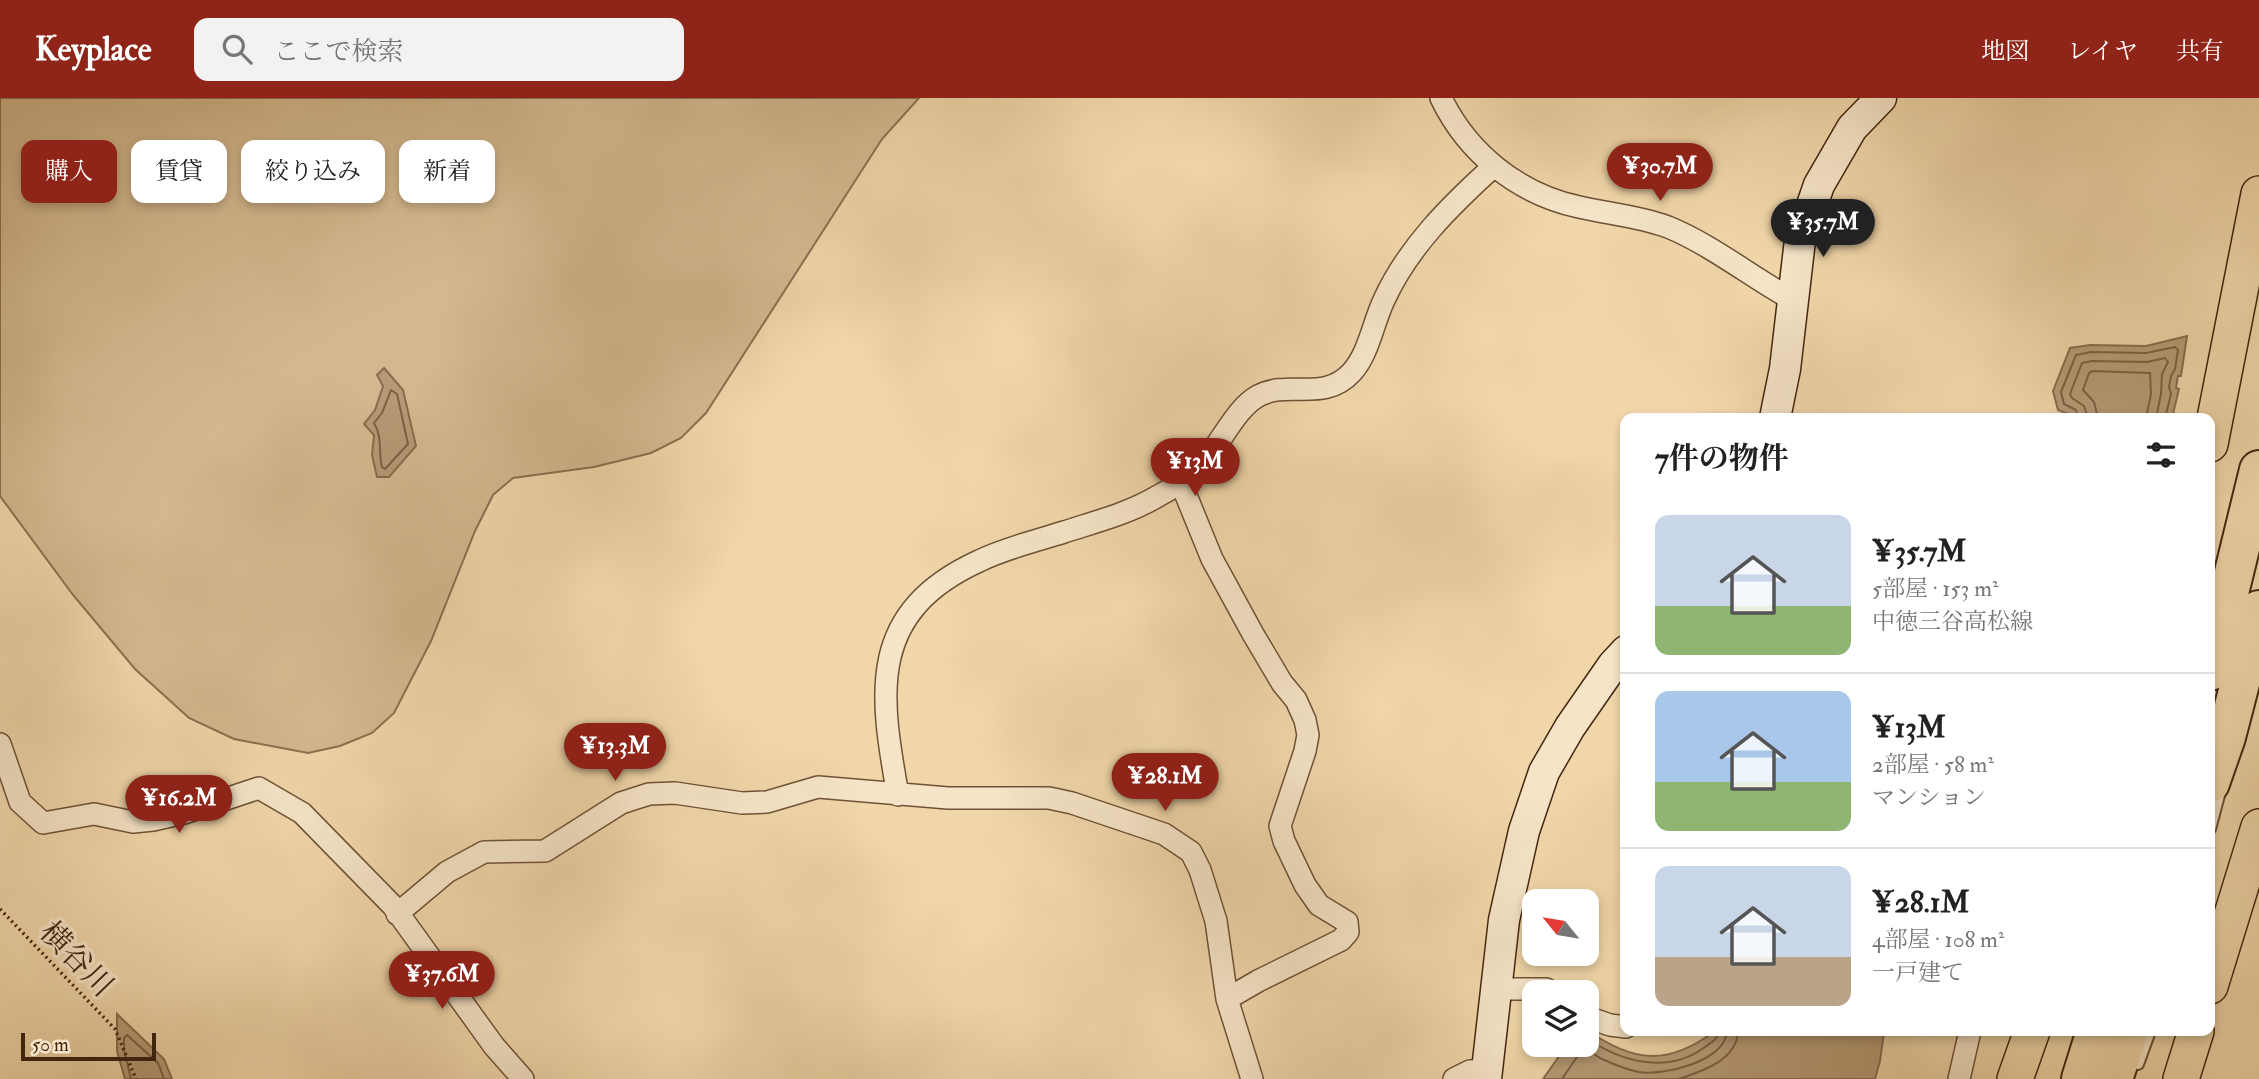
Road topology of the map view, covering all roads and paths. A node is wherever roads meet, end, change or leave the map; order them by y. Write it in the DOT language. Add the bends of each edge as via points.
graph roads {
  1 [pos="1441,98"];
  2 [pos="1881,98"];
  3 [pos="1494,166"];
  4 [pos="2259,194"];
  5 [pos="1793,300"];
  6 [pos="1776,413"];
  7 [pos="2215,418"];
  8 [pos="2259,470"];
  9 [pos="1181,483"];
  10 [pos="2259,610"];
  11 [pos="1620,657"];
  12 [pos="2224,682"];
  13 [pos="0,744"];
  14 [pos="2215,769"];
  15 [pos="898,794"];
  16 [pos="2215,811"];
  17 [pos="2259,827"];
  18 [pos="0,909"];
  19 [pos="397,914"];
  20 [pos="2215,970"];
  21 [pos="1497,989"];
  22 [pos="1522,989"];
  23 [pos="1227,999"];
  24 [pos="1599,1021"];
  25 [pos="1620,1026"];
  26 [pos="1969,1036"];
  27 [pos="2030,1036"];
  28 [pos="2083,1036"];
  29 [pos="2094,1036"];
  30 [pos="2127,1036"];
  31 [pos="2148,1036"];
  32 [pos="2194,1036"];
  33 [pos="1487,1074"];
  34 [pos="136,1079"];
  35 [pos="523,1079"];
  36 [pos="1251,1079"];
  37 [pos="1454,1079"];
  38 [pos="1959,1079"];
  39 [pos="2015,1079"];
  40 [pos="2072,1079"];
  41 [pos="2081,1079"];
  42 [pos="2113,1079"];
  43 [pos="2132,1079"];
  44 [pos="2181,1079"];
  1 -- 3 [label="street" via="1464,136"];
  2 -- 5 [label="main road" via="1852,128 1819,185 1800,240"];
  3 -- 5 [label="street" via="1538,195 1669,228"];
  3 -- 9 [label="street" via="1402,265 1352,372 1318,391 1276,389 1256,397"];
  4 -- 7 [label="highway"];
  5 -- 6 [label="main road"];
  8 -- 12 [label="highway"];
  9 -- 15 [label="street" via="1094,522 981,559 951,575 913,608 889,656 885,690 887,737"];
  9 -- 23 [label="street" via="1212,559 1305,720 1305,751 1280,826 1312,895 1319,905 1347,922 1348,932 1341,940"];
  10 -- 12 [label="highway"];
  11 -- 21 [label="main road" via="1544,772 1524,831 1504,920"];
  12 -- 14 [label="highway" via="2226,737"];
  12 -- 16 [label="lane" via="2221,790"];
  13 -- 19 [label="street" via="20,803 43,822 93,814 133,822 153,820 259,788 302,813"];
  15 -- 19 [label="street" via="818,787 767,802 742,803 649,794 621,803 545,850 484,852 447,872"];
  15 -- 23 [label="street" via="1049,798 1179,842 1191,852 1200,870 1216,922"];
  17 -- 20 [label="highway"];
  18 -- 34 [label="path, 横谷川" via="115,1028"];
  19 -- 35 [label="street"];
  21 -- 22 [label="street"];
  21 -- 33 [label="main road"];
  23 -- 36 [label="street"];
  24 -- 25 [label="street"];
  26 -- 38 [label="street"];
  27 -- 39 [label="highway"];
  28 -- 40 [label="lane"];
  29 -- 41 [label="highway"];
  30 -- 42 [label="highway"];
  31 -- 43 [label="lane"];
  32 -- 44 [label="highway"];
  33 -- 37 [label="street" via="1470,1072"];
}
